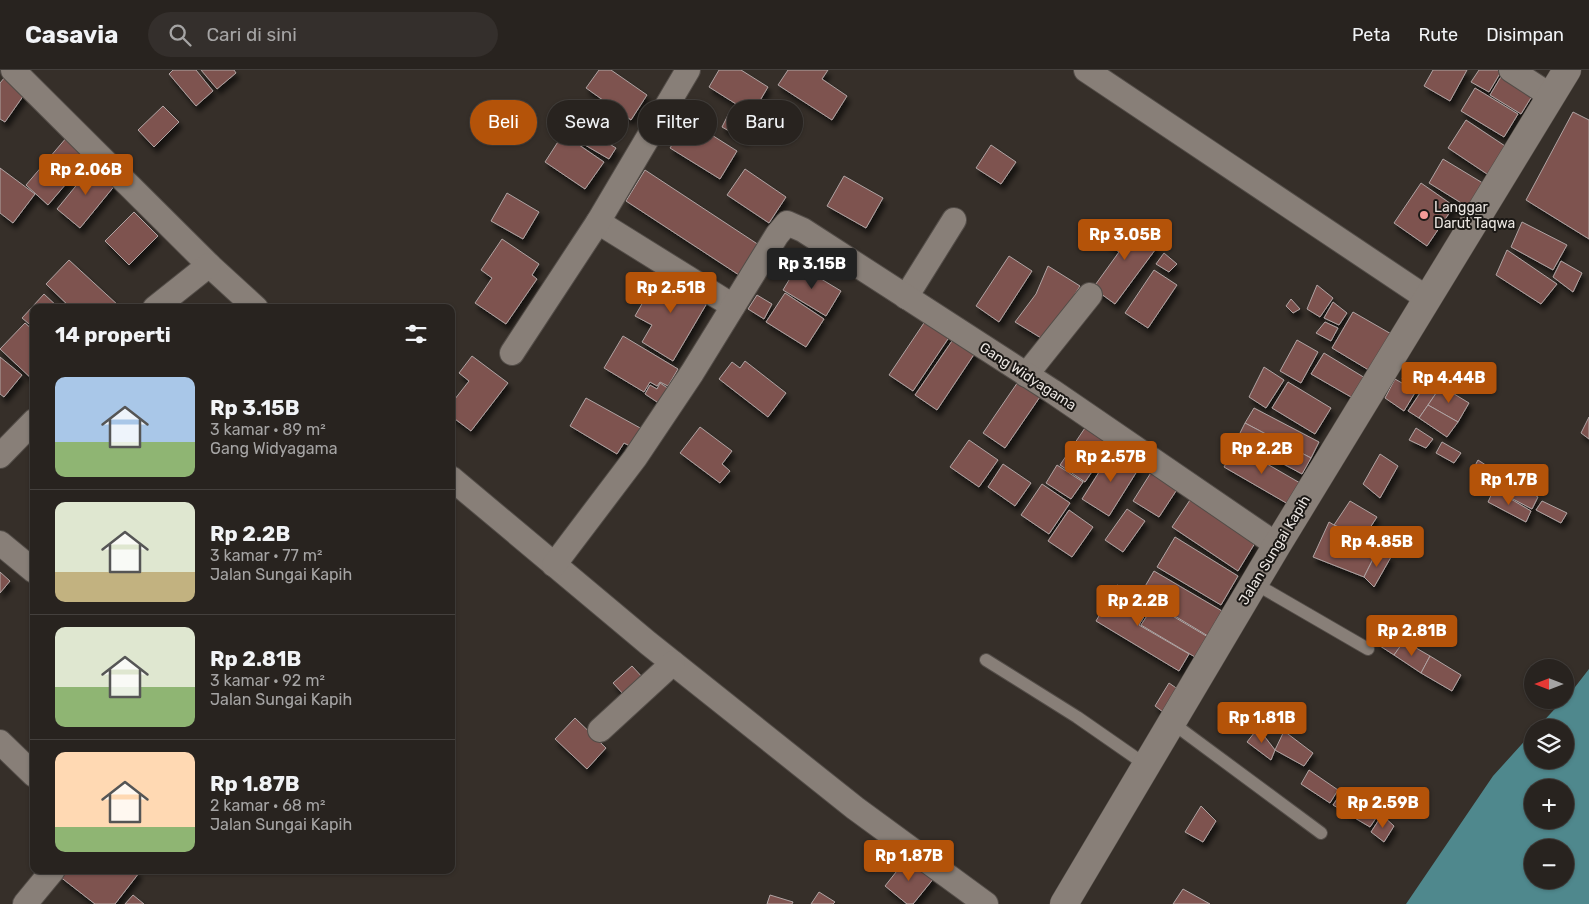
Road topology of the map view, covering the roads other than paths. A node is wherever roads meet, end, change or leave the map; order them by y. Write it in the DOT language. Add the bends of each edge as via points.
graph roads {
  1 [pos="14,70"];
  2 [pos="688,70"];
  3 [pos="1086,70"];
  4 [pos="1511,70"];
  5 [pos="1567,70"];
  6 [pos="1551,96"];
  7 [pos="954,220"];
  8 [pos="598,222"];
  9 [pos="209,265"];
  10 [pos="1090,295"];
  11 [pos="906,297"];
  12 [pos="1428,299"];
  13 [pos="160,304"];
  14 [pos="252,304"];
  15 [pos="733,306"];
  16 [pos="512,353"];
  17 [pos="1026,375"];
  18 [pos="30,425"];
  19 [pos="0,456"];
  20 [pos="455,481"];
  21 [pos="0,543"];
  22 [pos="1277,545"];
  23 [pos="554,565"];
  24 [pos="30,568"];
  25 [pos="1254,583"];
  26 [pos="1368,649"];
  27 [pos="986,660"];
  28 [pos="673,663"];
  29 [pos="1172,722"];
  30 [pos="600,730"];
  31 [pos="0,742"];
  32 [pos="1146,765"];
  33 [pos="30,771"];
  34 [pos="1321,833"];
  35 [pos="50,874"];
  36 [pos="25,904"];
  37 [pos="986,904"];
  38 [pos="1064,904"];
  1 -- 9 [label="street"];
  2 -- 8 [label="street"];
  3 -- 12 [label="street"];
  4 -- 6 [label="street"];
  5 -- 6 [label="street, Jalan Sungai Kapih"];
  6 -- 12 [label="street, Jalan Sungai Kapih"];
  7 -- 11 [label="street"];
  8 -- 15 [label="street"];
  8 -- 16 [label="street"];
  9 -- 13 [label="street"];
  9 -- 14 [label="street"];
  10 -- 17 [label="street"];
  11 -- 15 [label="street, Gang Widyagama" via="803,230 787,223"];
  11 -- 17 [label="street, Gang Widyagama"];
  12 -- 22 [label="street, Jalan Sungai Kapih"];
  15 -- 23 [label="street" via="636,458"];
  17 -- 22 [label="street, Gang Widyagama"];
  18 -- 19 [label="street"];
  20 -- 23 [label="street"];
  21 -- 24 [label="street"];
  22 -- 25 [label="street, Jalan Sungai Kapih"];
  23 -- 28 [label="street"];
  25 -- 26 [label="lane"];
  25 -- 29 [label="street, Jalan Sungai Kapih"];
  27 -- 32 [label="lane"];
  28 -- 30 [label="street"];
  28 -- 37 [label="street" via="854,808"];
  29 -- 32 [label="street, Jalan Sungai Kapih"];
  29 -- 34 [label="lane"];
  31 -- 33 [label="street"];
  32 -- 38 [label="street, Jalan Sungai Kapih"];
  35 -- 36 [label="street"];
}
